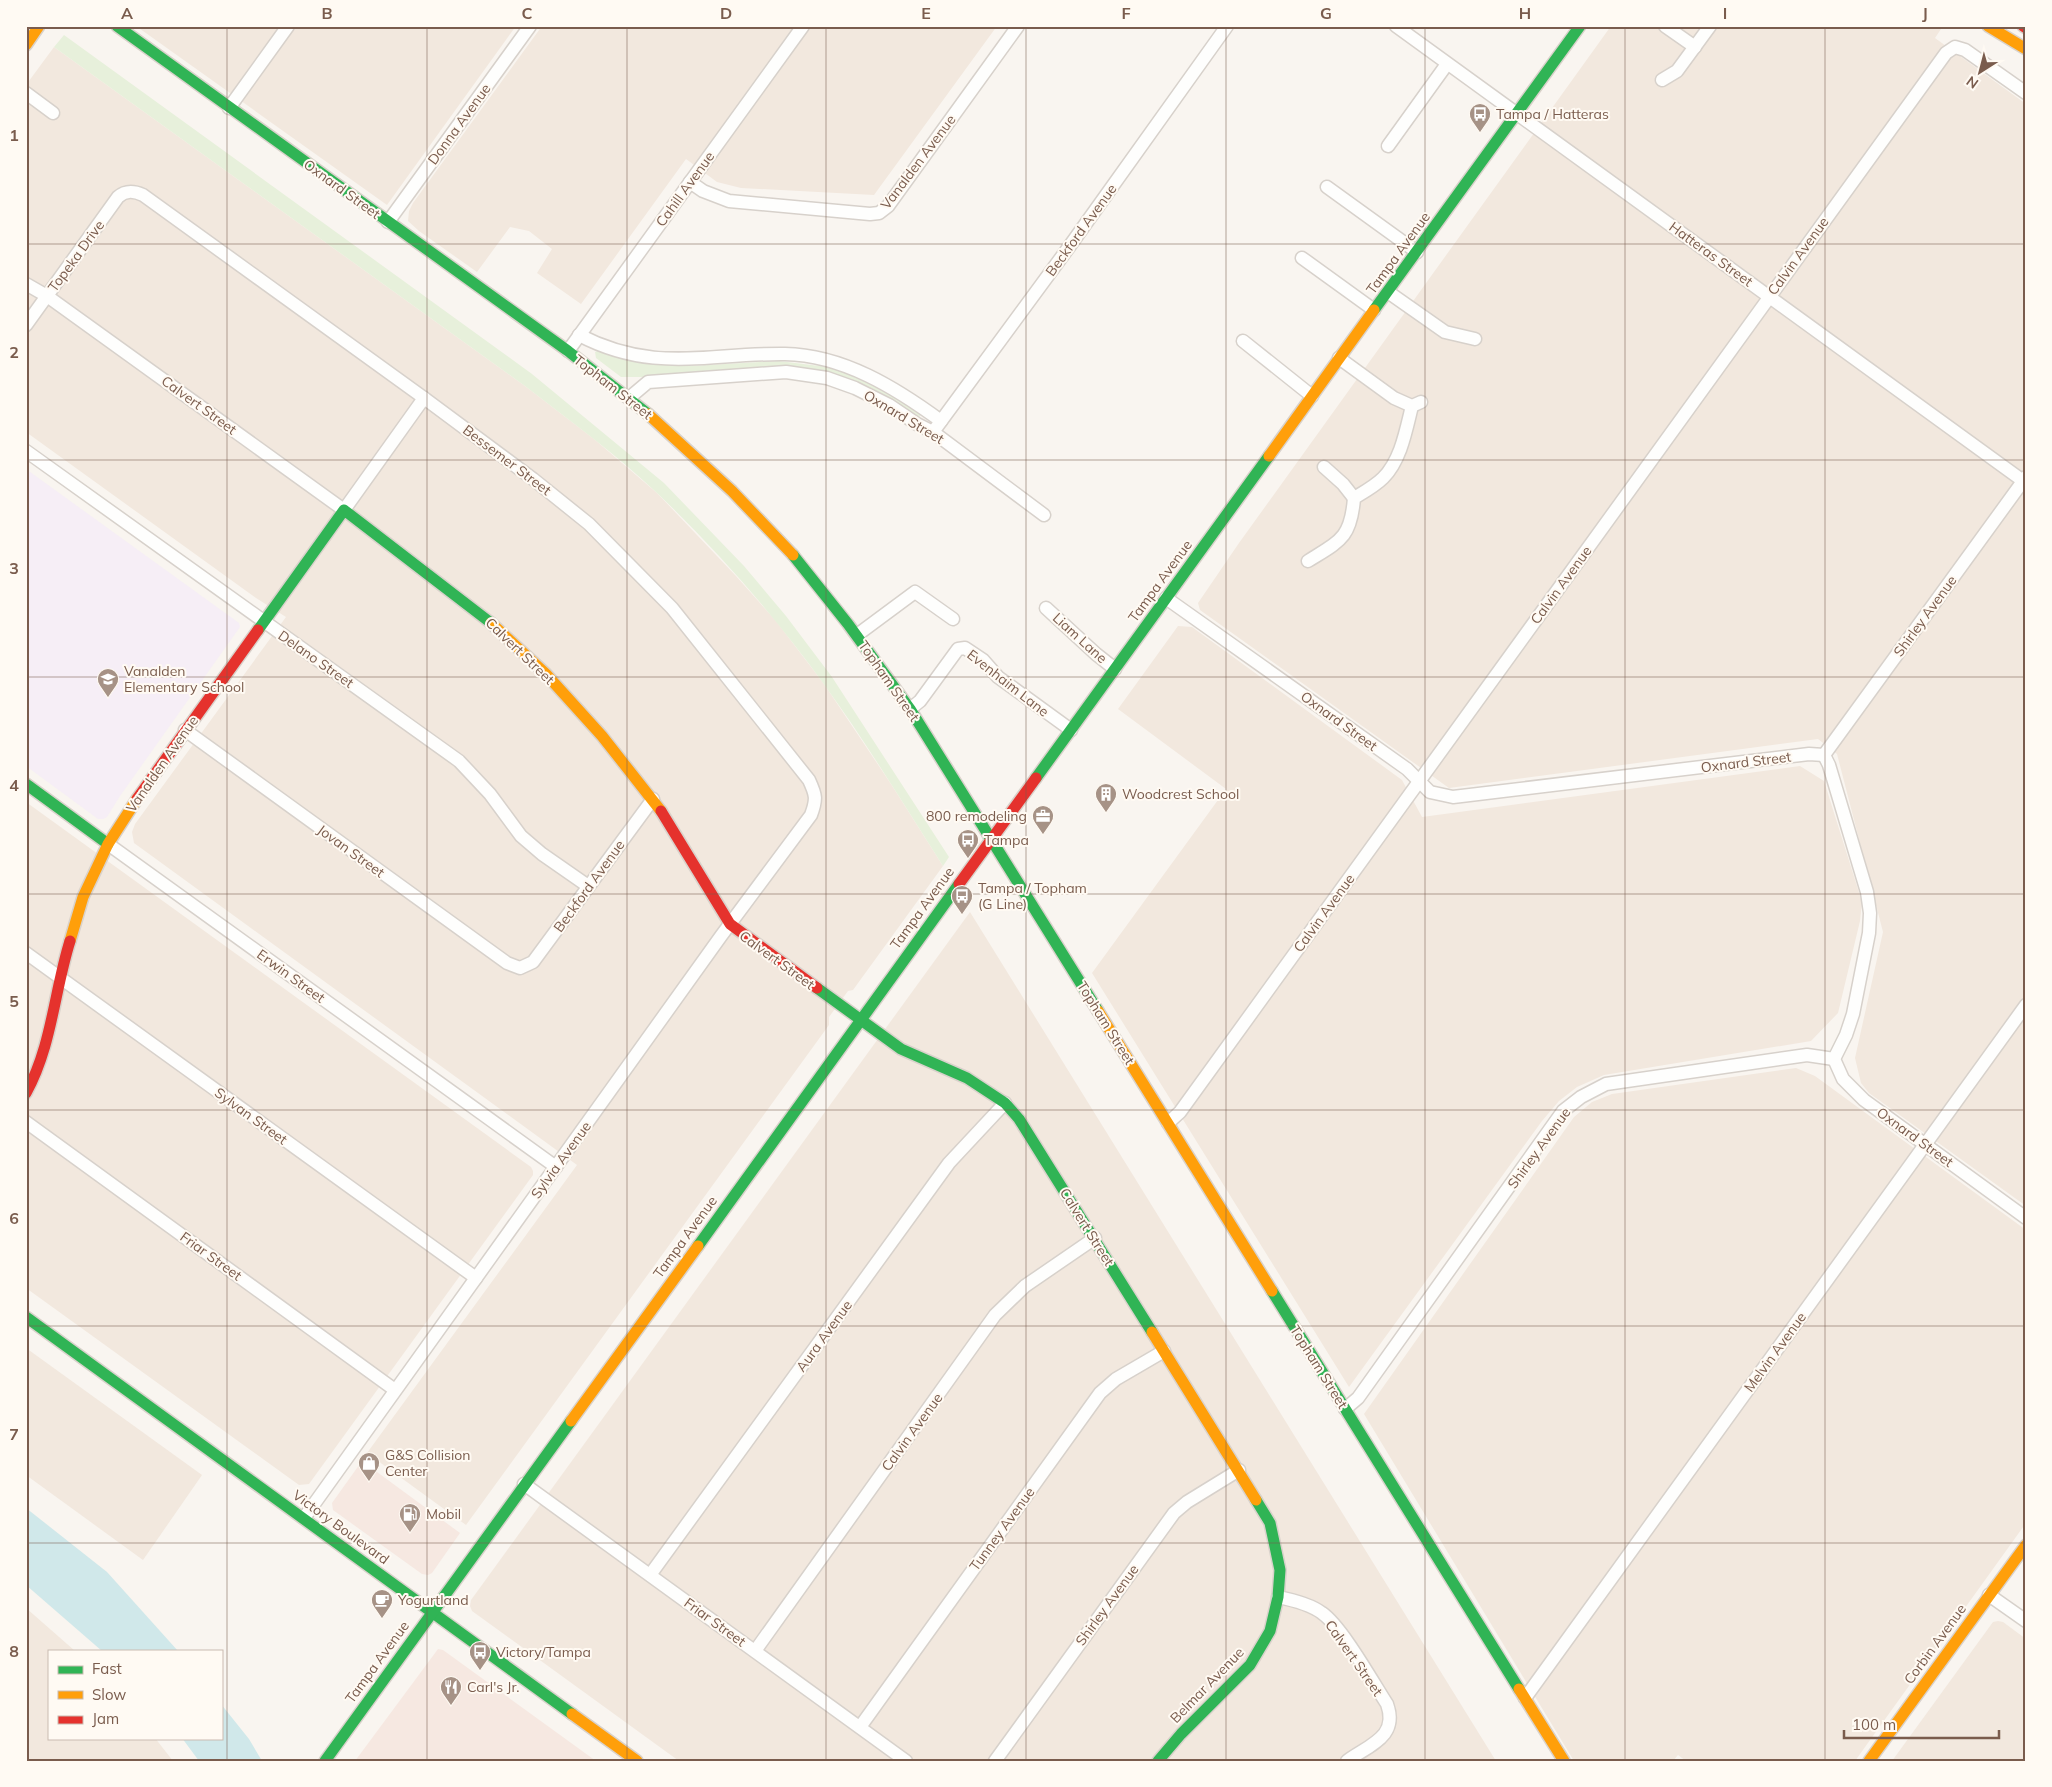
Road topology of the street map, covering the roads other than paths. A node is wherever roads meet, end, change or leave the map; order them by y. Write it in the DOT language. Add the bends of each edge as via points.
graph roads {
  1 [pos="39,26"];
  2 [pos="117,26"];
  3 [pos="288,26"];
  4 [pos="530,26"];
  5 [pos="803,26"];
  6 [pos="1018,26"];
  7 [pos="1227,26"];
  8 [pos="1396,26"];
  9 [pos="1580,26"];
  10 [pos="1666,26"];
  11 [pos="1710,26"];
  12 [pos="1988,26"];
  13 [pos="27,43"];
  14 [pos="1694,47"];
  15 [pos="2026,48"];
  16 [pos="1447,64"];
  17 [pos="1662,80"];
  18 [pos="2026,92"];
  19 [pos="26,93"];
  20 [pos="229,108"];
  21 [pos="53,113"];
  22 [pos="1517,114"];
  23 [pos="1388,146"];
  24 [pos="690,182"];
  25 [pos="1327,187"];
  26 [pos="129,191"];
  27 [pos="388,222"];
  28 [pos="1417,252"];
  29 [pos="1302,258"];
  30 [pos="26,284"];
  31 [pos="1388,292"];
  32 [pos="47,296"];
  33 [pos="1769,296"];
  34 [pos="1374,310"];
  35 [pos="26,325"];
  36 [pos="579,335"];
  37 [pos="1474,339"];
  38 [pos="1243,341"];
  39 [pos="568,352"];
  40 [pos="1339,358"];
  41 [pos="1312,396"];
  42 [pos="424,398"];
  43 [pos="629,398"];
  44 [pos="941,421"];
  45 [pos="933,432"];
  46 [pos="26,451"];
  47 [pos="1324,467"];
  48 [pos="2025,480"];
  49 [pos="1354,498"];
  50 [pos="344,510"];
  51 [pos="1044,515"];
  52 [pos="1308,561"];
  53 [pos="1166,598"];
  54 [pos="1046,608"];
  55 [pos="953,618"];
  56 [pos="264,623"];
  57 [pos="857,635"];
  58 [pos="1115,669"];
  59 [pos="910,709"];
  60 [pos="185,730"];
  61 [pos="1070,730"];
  62 [pos="1824,755"];
  63 [pos="1419,783"];
  64 [pos="26,784"];
  65 [pos="653,799"];
  66 [pos="816,801"];
  67 [pos="991,839"];
  68 [pos="108,844"];
  69 [pos="588,886"];
  70 [pos="730,924"];
  71 [pos="26,953"];
  72 [pos="520,968"];
  73 [pos="62,978"];
  74 [pos="2026,1006"];
  75 [pos="860,1020"];
  76 [pos="1834,1059"];
  77 [pos="26,1093"];
  78 [pos="1005,1103"];
  79 [pos="26,1122"];
  80 [pos="1168,1123"];
  81 [pos="1926,1144"];
  82 [pos="556,1168"];
  83 [pos="2026,1218"];
  84 [pos="1095,1238"];
  85 [pos="476,1278"];
  86 [pos="26,1317"];
  87 [pos="1164,1351"];
  88 [pos="395,1390"];
  89 [pos="1345,1409"];
  90 [pos="1238,1470"];
  91 [pos="524,1484"];
  92 [pos="304,1518"];
  93 [pos="2026,1545"];
  94 [pos="650,1575"];
  95 [pos="1990,1594"];
  96 [pos="1278,1597"];
  97 [pos="432,1612"];
  98 [pos="2026,1621"];
  99 [pos="755,1651"];
  100 [pos="1524,1698"];
  101 [pos="860,1726"];
  102 [pos="325,1761"];
  103 [pos="637,1761"];
  104 [pos="906,1761"];
  105 [pos="995,1761"];
  106 [pos="1158,1761"];
  107 [pos="1347,1761"];
  108 [pos="1564,1761"];
  109 [pos="1869,1761"];
  1 -- 13 [label="main road"];
  2 -- 20 [label="main road, Oxnard Street"];
  3 -- 20 [label="street"];
  4 -- 27 [label="street, Donna Avenue"];
  5 -- 24 [label="street, Cahill Avenue"];
  6 -- 24 [label="street, Vanalden Avenue" via="888,206 879,213 729,201"];
  7 -- 44 [label="street, Beckford Avenue"];
  8 -- 16 [label="street, Hatteras Street"];
  9 -- 22 [label="main road, Tampa Avenue"];
  10 -- 14 [label="street"];
  11 -- 14 [label="street"];
  12 -- 15 [label="main road"];
  14 -- 17 [label="street" via="1677,71"];
  16 -- 22 [label="street, Hatteras Street"];
  16 -- 23 [label="street"];
  18 -- 33 [label="street, Calvin Avenue" via="1966,50 1955,47 1946,53"];
  19 -- 21 [label="street"];
  20 -- 27 [label="main road, Oxnard Street"];
  22 -- 28 [label="main road, Tampa Avenue"];
  22 -- 33 [label="street, Hatteras Street"];
  24 -- 36 [label="street, Cahill Avenue"];
  25 -- 28 [label="street"];
  26 -- 32 [label="street, Topeka Drive" via="118,198"];
  26 -- 42 [label="street, Bessemer Street" via="143,195"];
  27 -- 39 [label="main road, Oxnard Street"];
  28 -- 31 [label="main road, Tampa Avenue"];
  29 -- 34 [label="street"];
  30 -- 32 [label="street, Calvert Street"];
  31 -- 34 [label="main road, Tampa Avenue"];
  31 -- 37 [label="street" via="1445,332"];
  32 -- 35 [label="street, Topeka Drive"];
  32 -- 50 [label="street, Calvert Street"];
  33 -- 48 [label="street, Hatteras Street"];
  33 -- 63 [label="street, Calvin Avenue"];
  34 -- 40 [label="main road, Tampa Avenue"];
  36 -- 39 [label="street, Cahill Avenue"];
  36 -- 44 [label="street, Oxnard Street" via="632,356 674,360 786,354 835,363 898,391"];
  38 -- 41 [label="street"];
  39 -- 43 [label="main road, Topham Street"];
  40 -- 41 [label="main road, Tampa Avenue"];
  40 -- 49 [label="street" via="1394,398 1417,404 1395,462 1384,477"];
  41 -- 53 [label="main road, Tampa Avenue"];
  42 -- 50 [label="street, Vanalden Avenue"];
  42 -- 66 [label="street, Bessemer Street" via="589,524 672,608 810,780"];
  43 -- 45 [label="street, Oxnard Street" via="648,382 786,372 827,378 855,388"];
  43 -- 57 [label="main road, Topham Street" via="749,508"];
  44 -- 45 [label="street, Beckford Avenue"];
  45 -- 51 [label="street, Oxnard Street"];
  46 -- 56 [label="street, Delano Street"];
  47 -- 49 [label="street"];
  48 -- 62 [label="street, Shirley Avenue"];
  49 -- 52 [label="street" via="1349,528 1338,542"];
  50 -- 56 [label="main road, Vanalden Avenue"];
  50 -- 65 [label="main road, Calvert Street" via="493,624 546,674"];
  53 -- 58 [label="main road, Tampa Avenue"];
  53 -- 63 [label="street, Oxnard Street" via="1407,770"];
  54 -- 58 [label="street, Liam Lane"];
  55 -- 57 [label="street" via="915,592"];
  56 -- 60 [label="main road, Vanalden Avenue"];
  56 -- 69 [label="street, Delano Street" via="459,761 490,794 521,836"];
  57 -- 59 [label="main road, Topham Street"];
  58 -- 61 [label="main road, Tampa Avenue"];
  59 -- 61 [label="street, Evenhaim Lane" via="920,701 958,649 965,648 983,660 998,678"];
  59 -- 67 [label="main road, Topham Street"];
  60 -- 68 [label="main road, Vanalden Avenue"];
  60 -- 72 [label="street, Jovan Street" via="499,957"];
  61 -- 67 [label="main road, Tampa Avenue"];
  62 -- 63 [label="street, Oxnard Street" via="1810,754 1453,798 1430,792"];
  62 -- 76 [label="street" via="1864,882 1870,913 1853,1014"];
  63 -- 80 [label="street, Calvin Avenue" via="1180,1112"];
  64 -- 68 [label="main road, Erwin Street"];
  65 -- 69 [label="street, Beckford Avenue"];
  65 -- 70 [label="main road, Calvert Street"];
  66 -- 70 [label="street, Sylvia Avenue" via="811,815"];
  67 -- 75 [label="main road, Tampa Avenue"];
  67 -- 80 [label="main road, Topham Street"];
  68 -- 73 [label="main road, Vanalden Avenue" via="82,897"];
  68 -- 82 [label="street, Erwin Street"];
  69 -- 72 [label="street, Beckford Avenue" via="533,962"];
  70 -- 75 [label="main road, Calvert Street"];
  70 -- 82 [label="street, Sylvia Avenue"];
  71 -- 73 [label="street, Sylvan Street"];
  73 -- 77 [label="main road, Vanalden Avenue" via="49,1034"];
  73 -- 85 [label="street, Sylvan Street"];
  74 -- 81 [label="street, Melvin Avenue"];
  75 -- 78 [label="main road, Calvert Street" via="909,1054 967,1078"];
  75 -- 91 [label="main road, Tampa Avenue"];
  76 -- 81 [label="street, Oxnard Street" via="1850,1088"];
  76 -- 89 [label="street, Shirley Avenue" via="1807,1054 1606,1084 1580,1096 1563,1111 1358,1398"];
  78 -- 84 [label="main road, Calvert Street" via="1019,1119"];
  78 -- 94 [label="street, Aura Avenue" via="949,1163"];
  79 -- 88 [label="street, Friar Street"];
  80 -- 89 [label="main road, Topham Street"];
  81 -- 83 [label="street, Oxnard Street"];
  81 -- 100 [label="street, Melvin Avenue"];
  82 -- 85 [label="street, Sylvia Avenue"];
  84 -- 87 [label="main road, Calvert Street"];
  84 -- 99 [label="street, Calvin Avenue" via="1025,1286 995,1315"];
  85 -- 88 [label="street, Sylvia Avenue"];
  86 -- 92 [label="main road, Victory Boulevard"];
  87 -- 90 [label="main road, Calvert Street"];
  87 -- 101 [label="street, Tunney Avenue" via="1116,1379 1100,1393"];
  88 -- 92 [label="street, Sylvia Avenue"];
  89 -- 100 [label="main road, Topham Street"];
  90 -- 96 [label="main road, Calvert Street" via="1270,1523 1280,1570"];
  90 -- 105 [label="street, Shirley Avenue" via="1174,1513"];
  91 -- 94 [label="street, Friar Street"];
  91 -- 97 [label="main road, Tampa Avenue"];
  92 -- 97 [label="main road, Victory Boulevard"];
  93 -- 95 [label="main road, Corbin Avenue"];
  94 -- 99 [label="street, Friar Street"];
  95 -- 98 [label="street"];
  95 -- 109 [label="main road, Corbin Avenue"];
  96 -- 106 [label="main road, Belmar Avenue" via="1270,1631 1250,1665"];
  96 -- 107 [label="street, Calvert Street" via="1311,1607 1334,1624 1387,1704 1390,1723 1386,1733 1380,1741"];
  97 -- 102 [label="main road, Tampa Avenue"];
  97 -- 103 [label="main road, Victory Boulevard"];
  99 -- 101 [label="street, Friar Street"];
  100 -- 108 [label="main road, Topham Street"];
  101 -- 104 [label="street, Friar Street"];
}
